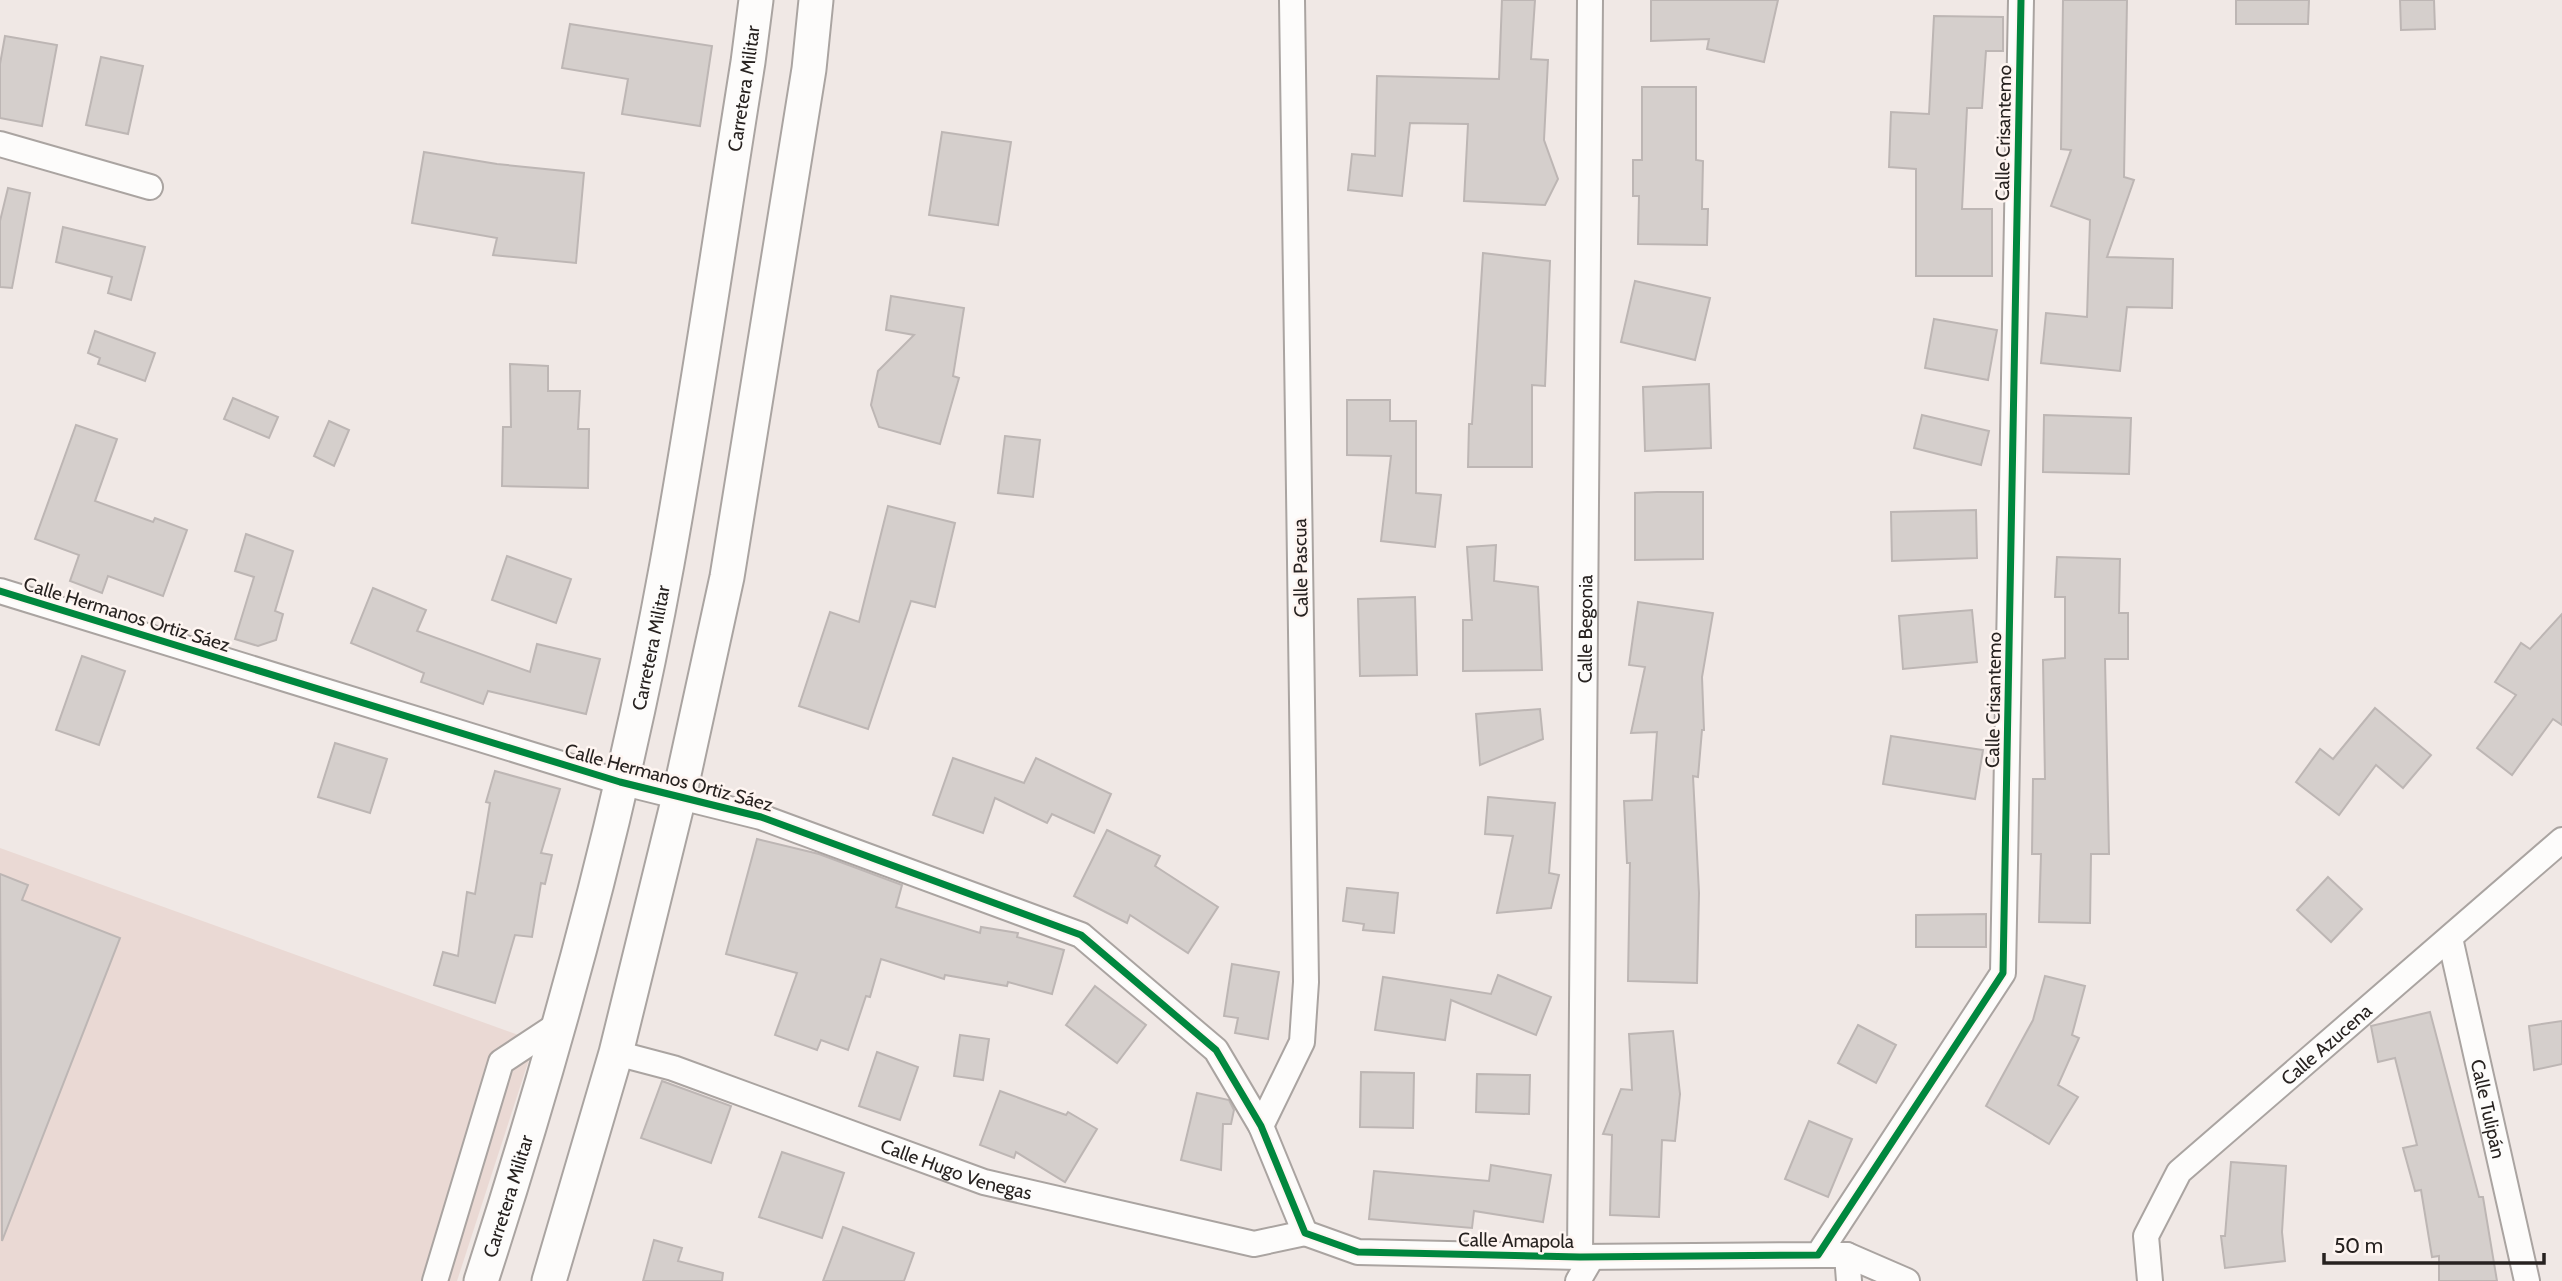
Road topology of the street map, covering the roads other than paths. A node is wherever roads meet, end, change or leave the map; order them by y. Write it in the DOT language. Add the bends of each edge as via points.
graph roads {
  1 [pos="755,0"];
  2 [pos="816,0"];
  3 [pos="1292,0"];
  4 [pos="1590,0"];
  5 [pos="2021,0"];
  6 [pos="0,144"];
  7 [pos="150,187"];
  8 [pos="0,591"];
  9 [pos="620,782"];
  10 [pos="679,797"];
  11 [pos="2562,840"];
  12 [pos="2451,938"];
  13 [pos="557,1025"];
  14 [pos="616,1053"];
  15 [pos="1261,1126"];
  16 [pos="1305,1233"];
  17 [pos="1818,1255"];
  18 [pos="1847,1255"];
  19 [pos="1583,1265"];
  20 [pos="435,1281"];
  21 [pos="481,1281"];
  22 [pos="549,1281"];
  23 [pos="1849,1281"];
  24 [pos="1907,1281"];
  25 [pos="2150,1281"];
  26 [pos="2527,1281"];
  1 -- 9 [label="main road, Carretera Militar" via="667,566"];
  2 -- 10 [label="main road" via="809,69 727,577"];
  3 -- 15 [label="street, Calle Pascua" via="1306,982 1302,1042"];
  4 -- 19 [label="street, Calle Begonia"];
  5 -- 17 [label="street, Calle Crisantemo" via="2003,973"];
  6 -- 7 [label="street"];
  8 -- 9 [label="street, Calle Hermanos Ortiz Sáez"];
  9 -- 10 [label="street, Calle Hermanos Ortiz Sáez"];
  9 -- 13 [label="main road, Carretera Militar"];
  10 -- 14 [label="main road"];
  10 -- 15 [label="street, Calle Hermanos Ortiz Sáez" via="761,817 1081,935 1216,1050"];
  11 -- 12 [label="street, Calle Azucena"];
  12 -- 25 [label="street, Calle Azucena" via="2179,1172 2146,1236"];
  12 -- 26 [label="street, Calle Tulipán"];
  13 -- 20 [label="street" via="501,1062"];
  13 -- 21 [label="main road, Carretera Militar" via="522,1157"];
  14 -- 16 [label="street, Calle Hugo Venegas" via="673,1068 984,1182 1254,1244"];
  14 -- 22 [label="main road"];
  15 -- 16 [label="street, Calle Hermanos Ortiz Sáez"];
  16 -- 19 [label="street, Calle Amapola" via="1358,1252"];
  17 -- 18 [label="street"];
  17 -- 19 [label="street, Calle Amapola"];
  18 -- 23 [label="street"];
  18 -- 24 [label="street"];
}
